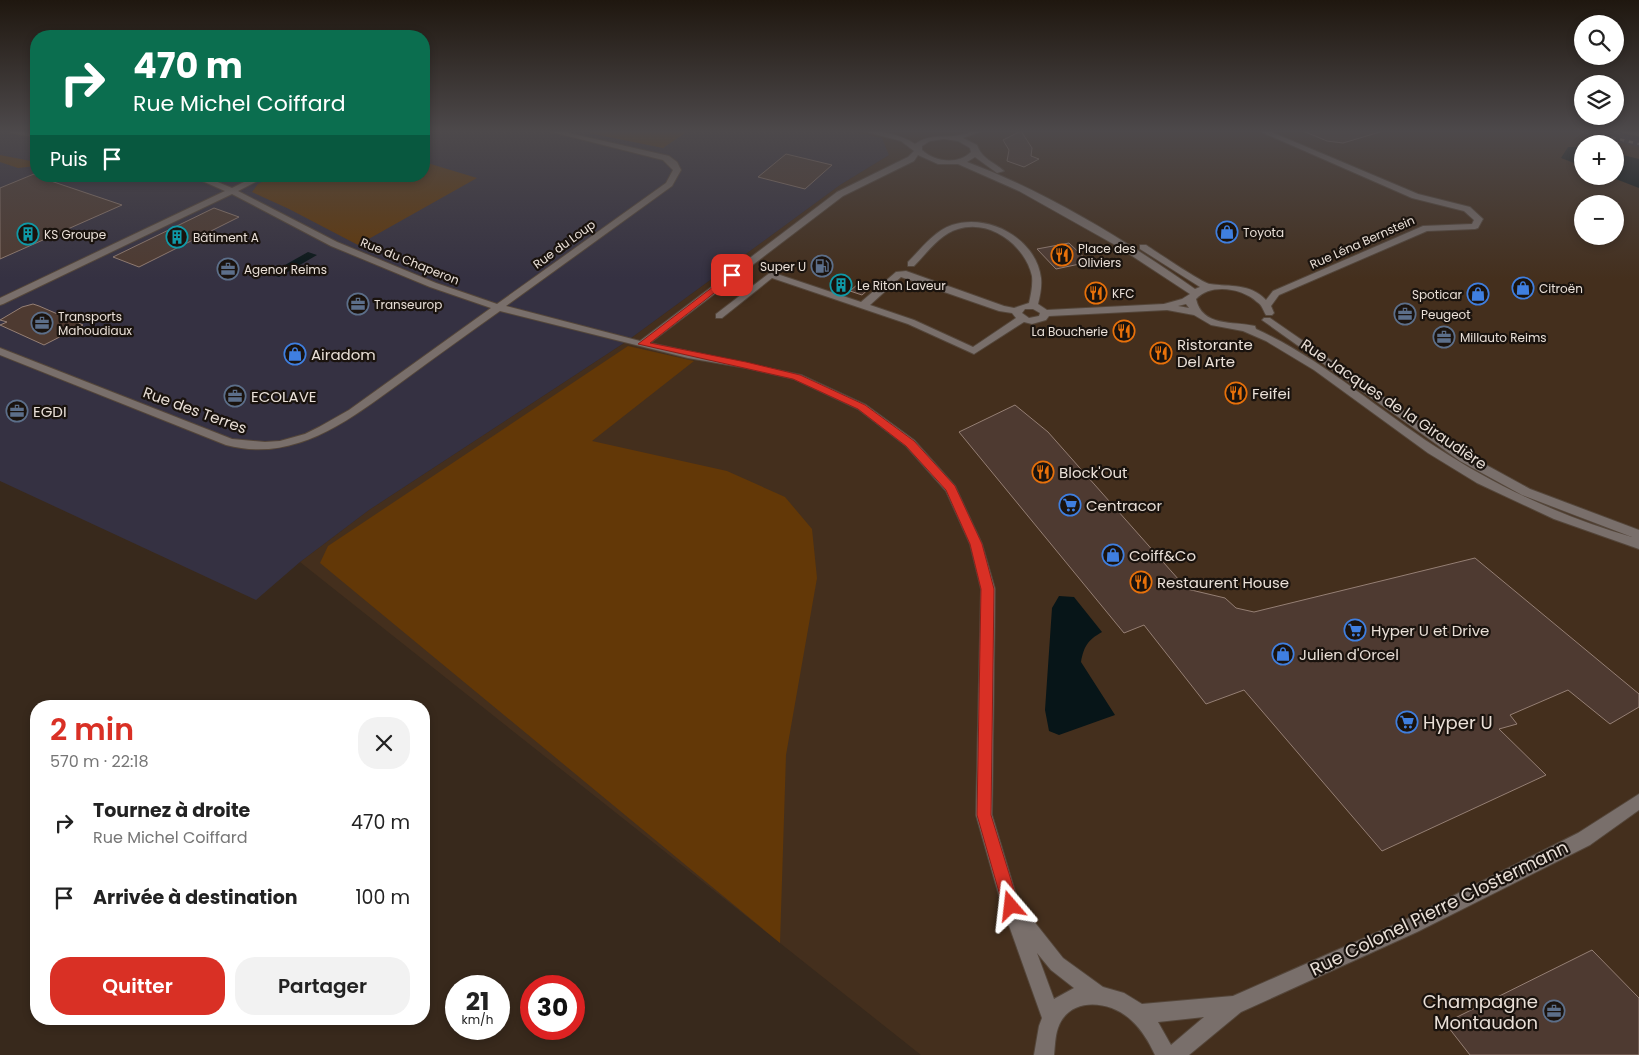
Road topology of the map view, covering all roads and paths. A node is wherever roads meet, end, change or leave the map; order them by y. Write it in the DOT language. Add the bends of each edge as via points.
graph roads {
  1 [pos="671,180"];
  2 [pos="868,180"];
  3 [pos="1002,180"];
  4 [pos="1019,180"];
  5 [pos="1378,180"];
  6 [pos="210,182"];
  7 [pos="251,182"];
  8 [pos="232,191"];
  9 [pos="911,264"];
  10 [pos="1207,287"];
  11 [pos="1193,296"];
  12 [pos="0,302"];
  13 [pos="863,306"];
  14 [pos="1033,306"];
  15 [pos="1266,306"];
  16 [pos="497,307"];
  17 [pos="1167,307"];
  18 [pos="1045,313"];
  19 [pos="1197,313"];
  20 [pos="1019,315"];
  21 [pos="719,316"];
  22 [pos="1267,320"];
  23 [pos="1245,328"];
  24 [pos="642,344"];
  25 [pos="0,352"];
  26 [pos="1639,535"];
  27 [pos="1639,544"];
  28 [pos="1639,801"];
  29 [pos="1011,906"];
  30 [pos="1096,993"];
  31 [pos="1234,1005"];
  32 [pos="1141,1014"];
  33 [pos="1051,1016"];
  34 [pos="1044,1055"];
  35 [pos="1165,1055"];
  36 [pos="1174,1055"];
  1 -- 16 [label="street, Rue du Loup"];
  2 -- 24 [label="street" via="840,194"];
  3 -- 11 [label="street" via="1156,265"];
  4 -- 10 [label="street" via="1122,234"];
  5 -- 15 [label="street, Rue Léna Bernstein" via="1415,196 1467,209 1479,219 1475,226 1426,228 1405,236 1276,293"];
  6 -- 8 [label="street, Rue du Chaperon"];
  7 -- 8 [label="street"];
  8 -- 12 [label="street"];
  8 -- 16 [label="street, Rue du Chaperon" via="334,244"];
  9 -- 14 [label="street" via="954,227 972,225 997,229 1010,237 1032,263 1037,291"];
  10 -- 11 [label="street"];
  10 -- 15 [label="street" via="1236,289 1251,294"];
  11 -- 17 [label="street"];
  11 -- 19 [label="street" via="1191,304"];
  13 -- 20 [label="street" via="898,274 906,274"];
  13 -- 20 [label="street" via="911,322 974,351"];
  13 -- 21 [label="street" via="771,275"];
  14 -- 18 [label="street"];
  14 -- 20 [label="street" via="1023,306"];
  15 -- 22 [label="street" via="1270,318"];
  16 -- 24 [label="street, Rue du Chaperon"];
  16 -- 25 [label="street, Rue des Terres" via="333,426 310,438 266,446 230,442"];
  17 -- 18 [label="street"];
  17 -- 19 [label="street"];
  18 -- 20 [label="street" via="1039,320"];
  19 -- 23 [label="street" via="1220,326"];
  22 -- 23 [label="street"];
  22 -- 26 [label="street, Rue Jacques de la Giraudière" via="1464,458 1526,492"];
  23 -- 27 [label="street, Rue Jacques de la Giraudière" via="1263,335 1310,364 1479,480 1528,505 1583,527"];
  24 -- 29 [label="street, Rue du Chaperon" via="797,377 862,407 910,443 951,489 976,544 988,589 984,815"];
  28 -- 31 [label="street, Rue Colonel Pierre Clostermann" via="1584,839 1428,917"];
  29 -- 30 [label="street" via="1057,964"];
  29 -- 33 [label="street, Rue du Chaperon"];
  30 -- 32 [label="street" via="1127,1003"];
  30 -- 33 [label="street" via="1078,995 1063,1003"];
  31 -- 32 [label="street, Rue Colonel Pierre Clostermann"];
  31 -- 36 [label="street, Rue Colonel Pierre Clostermann"];
  32 -- 35 [label="street" via="1153,1028"];
  33 -- 34 [label="street" via="1045,1034"];
}
